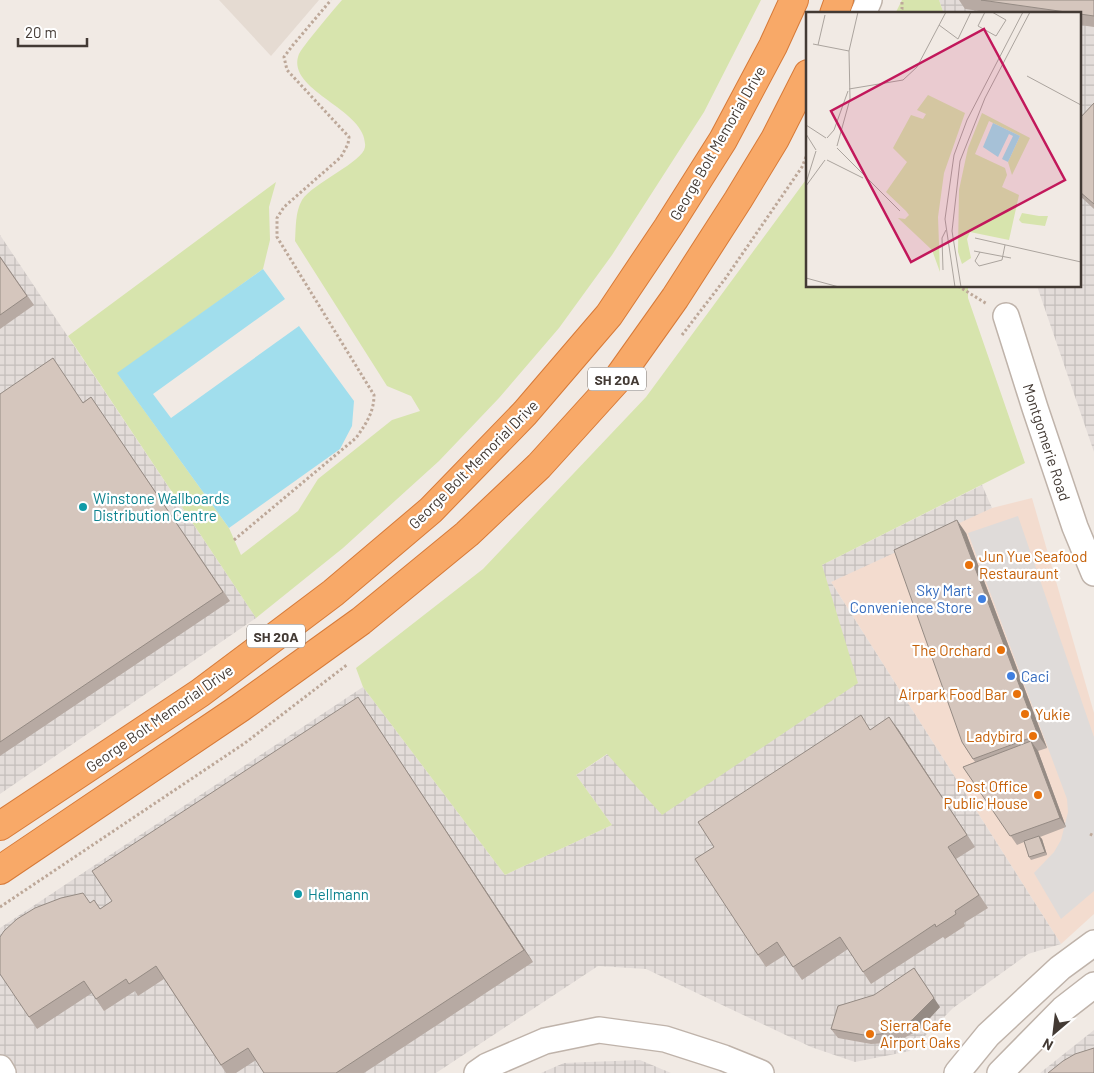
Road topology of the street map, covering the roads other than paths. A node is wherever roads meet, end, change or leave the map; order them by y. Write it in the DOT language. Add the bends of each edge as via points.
graph roads {
  1 [pos="794,0"];
  2 [pos="839,0"];
  3 [pos="869,0"];
  4 [pos="835,12"];
  5 [pos="864,12"];
  6 [pos="806,78"];
  7 [pos="1006,316"];
  8 [pos="1093,570"];
  9 [pos="0,826"];
  10 [pos="0,870"];
  11 [pos="1094,943"];
  12 [pos="1094,985"];
  13 [pos="0,1068"];
  14 [pos="3,1073"];
  15 [pos="477,1073"];
  16 [pos="761,1073"];
  17 [pos="957,1073"];
  18 [pos="1000,1073"];
  1 -- 9 [label="highway, George Bolt Memorial Drive / SH 20A" via="727,133 668,227 609,314 525,414 431,510 333,593 200,693"];
  2 -- 4 [label="highway"];
  3 -- 5 [label="street"];
  6 -- 10 [label="highway, SH 20A" via="770,147 675,298 616,381 539,466 467,534 361,621 240,708"];
  7 -- 8 [label="street, Montgomerie Road" via="1075,527"];
  11 -- 17 [label="street" via="1060,968 988,1035"];
  12 -- 18 [label="street" via="1064,1009"];
  13 -- 14 [label="street"];
  15 -- 16 [label="street" via="545,1041 598,1030 665,1039"];
}
